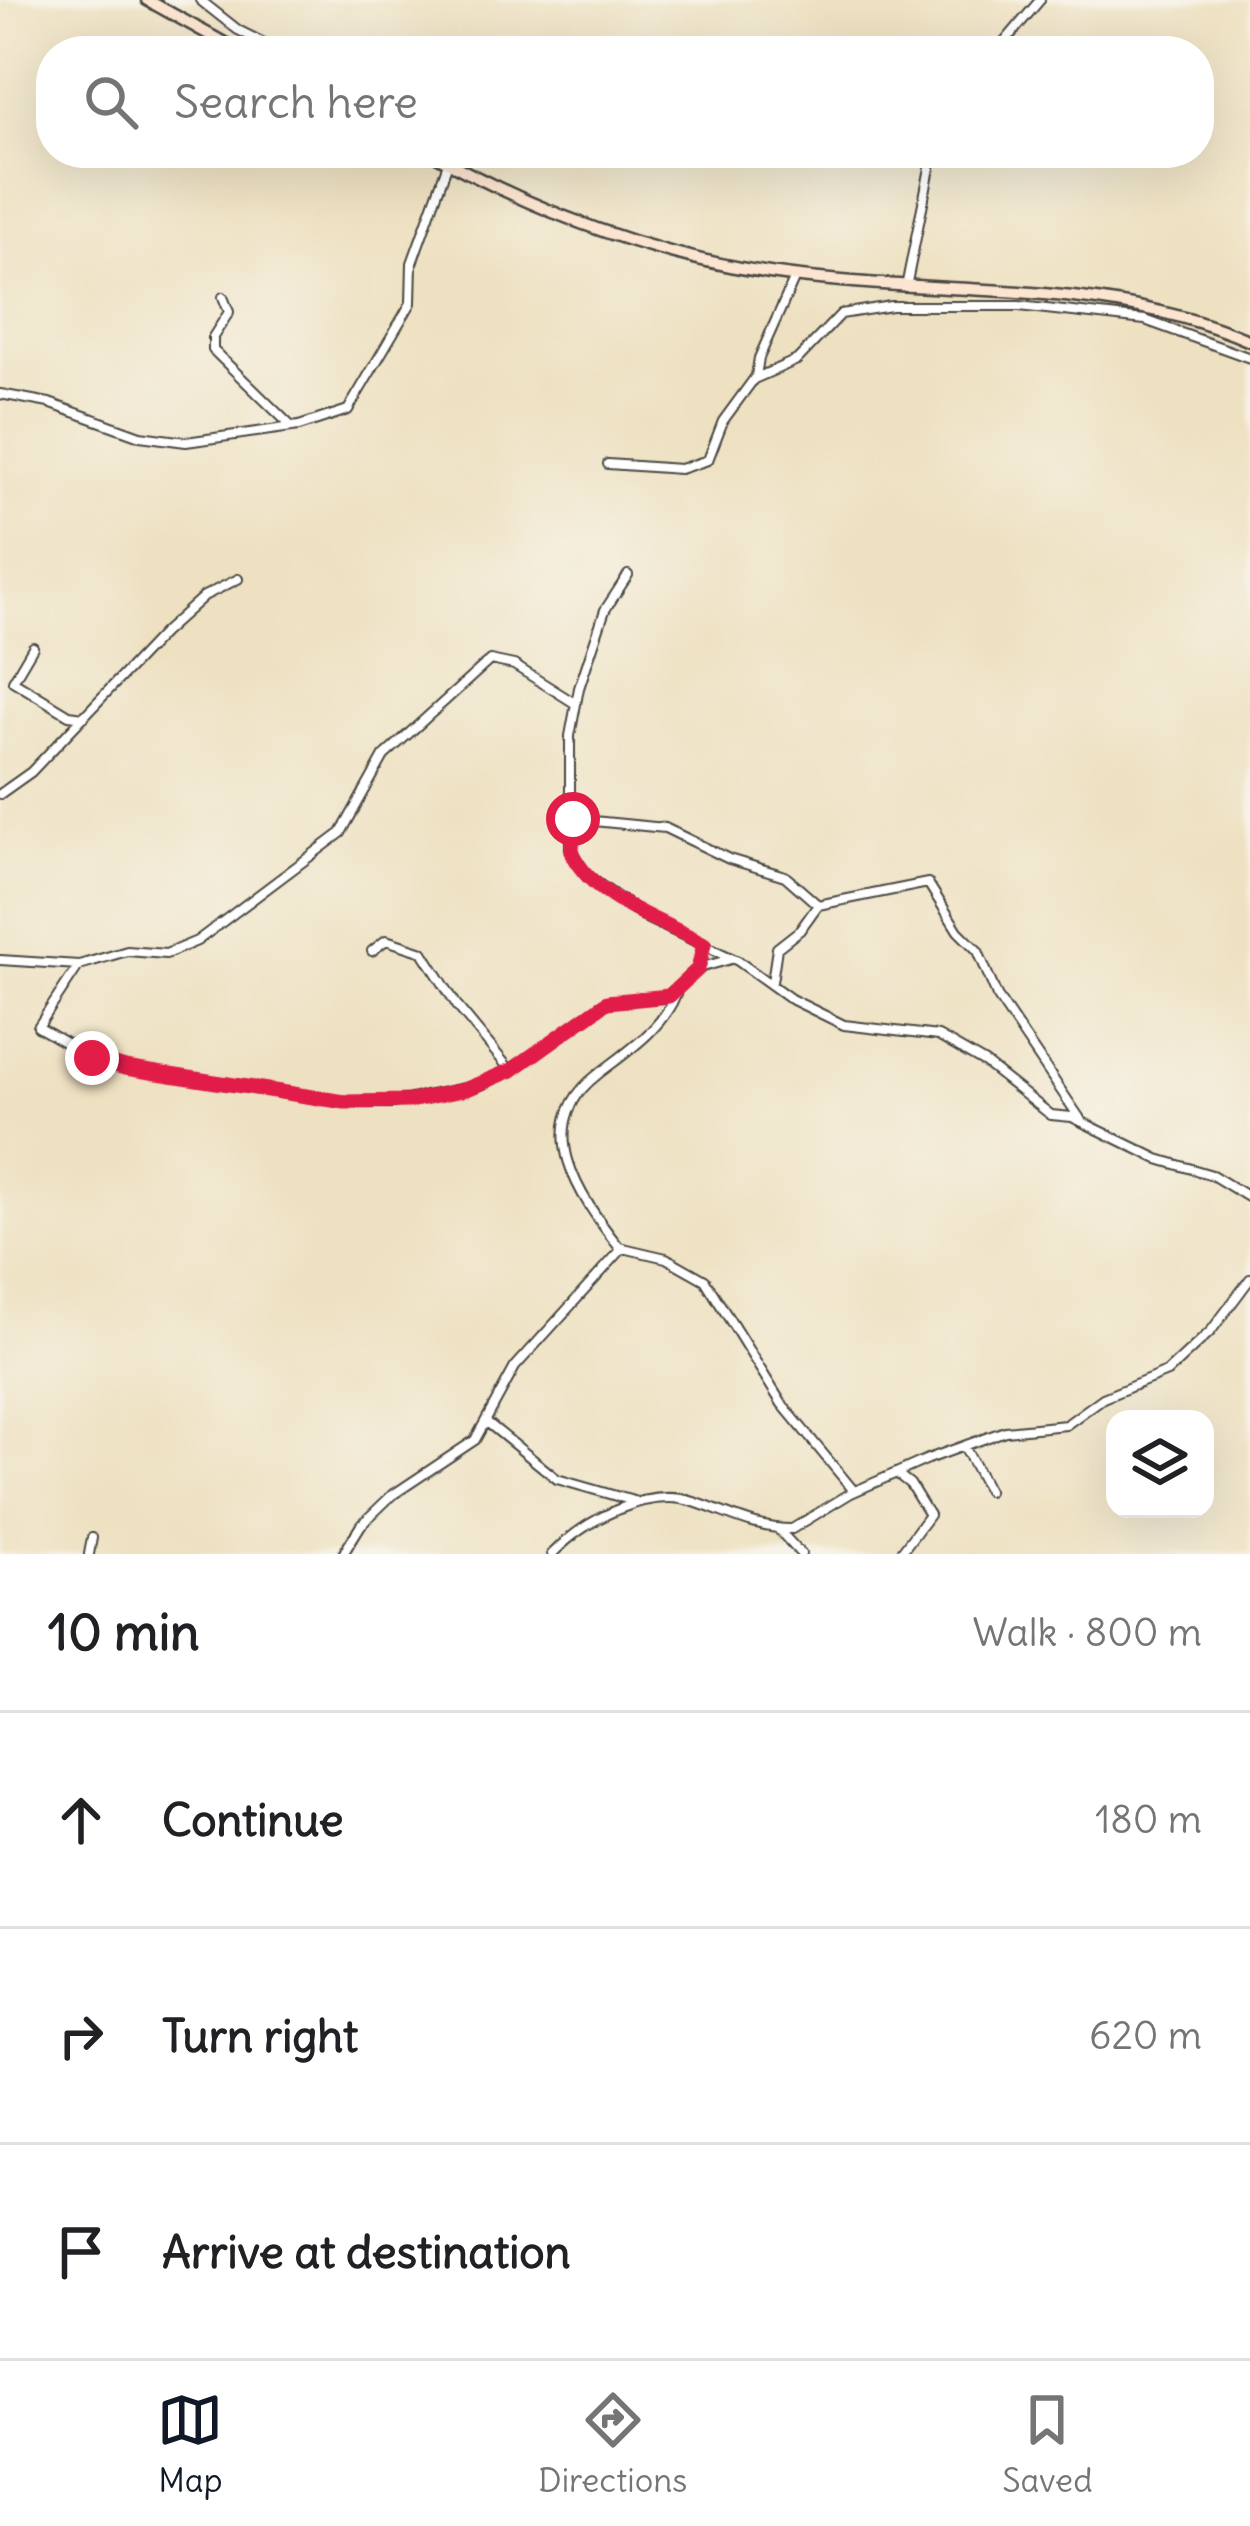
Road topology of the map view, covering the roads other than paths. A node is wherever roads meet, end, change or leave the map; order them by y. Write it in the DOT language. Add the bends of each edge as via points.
graph roads {
  1 [pos="147,0"];
  2 [pos="200,0"];
  3 [pos="1040,0"];
  4 [pos="212,36"];
  5 [pos="253,36"];
  6 [pos="1010,36"];
  7 [pos="446,168"];
  8 [pos="459,168"];
  9 [pos="930,168"];
  10 [pos="795,277"];
  11 [pos="906,286"];
  12 [pos="223,297"];
  13 [pos="1250,341"];
  14 [pos="1250,358"];
  15 [pos="754,379"];
  16 [pos="0,394"];
  17 [pos="292,427"];
  18 [pos="608,464"];
  19 [pos="628,574"];
  20 [pos="238,579"];
  21 [pos="33,647"];
  22 [pos="576,704"];
  23 [pos="84,717"];
  24 [pos="0,794"];
  25 [pos="573,819"];
  26 [pos="818,905"];
  27 [pos="704,944"];
  28 [pos="372,951"];
  29 [pos="733,959"];
  30 [pos="0,960"];
  31 [pos="79,965"];
  32 [pos="698,969"];
  33 [pos="772,983"];
  34 [pos="678,988"];
  35 [pos="512,1070"];
  36 [pos="1083,1122"];
  37 [pos="1250,1198"];
  38 [pos="622,1249"];
  39 [pos="1250,1279"];
  40 [pos="488,1423"];
  41 [pos="964,1446"];
  42 [pos="896,1473"];
  43 [pos="854,1491"];
  44 [pos="988,1492"];
  45 [pos="639,1503"];
  46 [pos="777,1529"];
  47 [pos="92,1538"];
  48 [pos="90,1554"];
  49 [pos="343,1554"];
  50 [pos="552,1554"];
  51 [pos="801,1554"];
  52 [pos="900,1554"];
  1 -- 4 [label="main road"];
  2 -- 5 [label="street"];
  3 -- 6 [label="street"];
  7 -- 17 [label="street" via="412,263 411,303 378,362 348,410"];
  8 -- 10 [label="main road" via="623,241"];
  9 -- 11 [label="street"];
  10 -- 11 [label="main road"];
  10 -- 15 [label="street"];
  11 -- 13 [label="main road" via="1139,303"];
  12 -- 17 [label="street" via="229,312 213,350"];
  14 -- 15 [label="street" via="1145,320 1031,307 891,306 841,314 797,360"];
  15 -- 18 [label="street" via="704,465"];
  16 -- 17 [label="street" via="186,442"];
  19 -- 22 [label="street" via="605,610"];
  20 -- 23 [label="street" via="196,602"];
  21 -- 23 [label="street" via="13,681"];
  22 -- 25 [label="street" via="567,785"];
  22 -- 31 [label="street" via="514,665 490,660 384,756 340,833 245,909 166,954 128,951"];
  23 -- 24 [label="street"];
  25 -- 26 [label="street" via="665,829 785,876"];
  25 -- 27 [label="street" via="572,854 596,884"];
  26 -- 33 [label="street" via="777,948"];
  26 -- 36 [label="street" via="887,895 917,881 934,887"];
  27 -- 29 [label="street"];
  27 -- 32 [label="street"];
  28 -- 35 [label="street" via="386,940 423,952"];
  29 -- 32 [label="street"];
  29 -- 33 [label="street"];
  30 -- 31 [label="street"];
  31 -- 35 [label="street" via="39,1030 125,1068 375,1103 457,1092"];
  32 -- 34 [label="street"];
  33 -- 36 [label="street" via="850,1028 948,1041 1048,1114"];
  34 -- 35 [label="street" via="667,997 607,1002"];
  34 -- 38 [label="street" via="668,1010 589,1082 563,1119 583,1196"];
  36 -- 37 [label="street"];
  38 -- 40 [label="street" via="515,1367"];
  38 -- 43 [label="street" via="639,1247 705,1280 782,1404"];
  39 -- 41 [label="street" via="1167,1372 1103,1398 1066,1425 1005,1431"];
  40 -- 45 [label="street" via="557,1479"];
  40 -- 49 [label="street" via="458,1455 391,1496"];
  41 -- 42 [label="street"];
  41 -- 44 [label="street"];
  42 -- 43 [label="street"];
  42 -- 52 [label="street" via="929,1515"];
  43 -- 46 [label="street" via="806,1523"];
  45 -- 46 [label="street" via="680,1498"];
  45 -- 50 [label="street" via="589,1525"];
  46 -- 51 [label="street"];
  47 -- 48 [label="street"];
}
